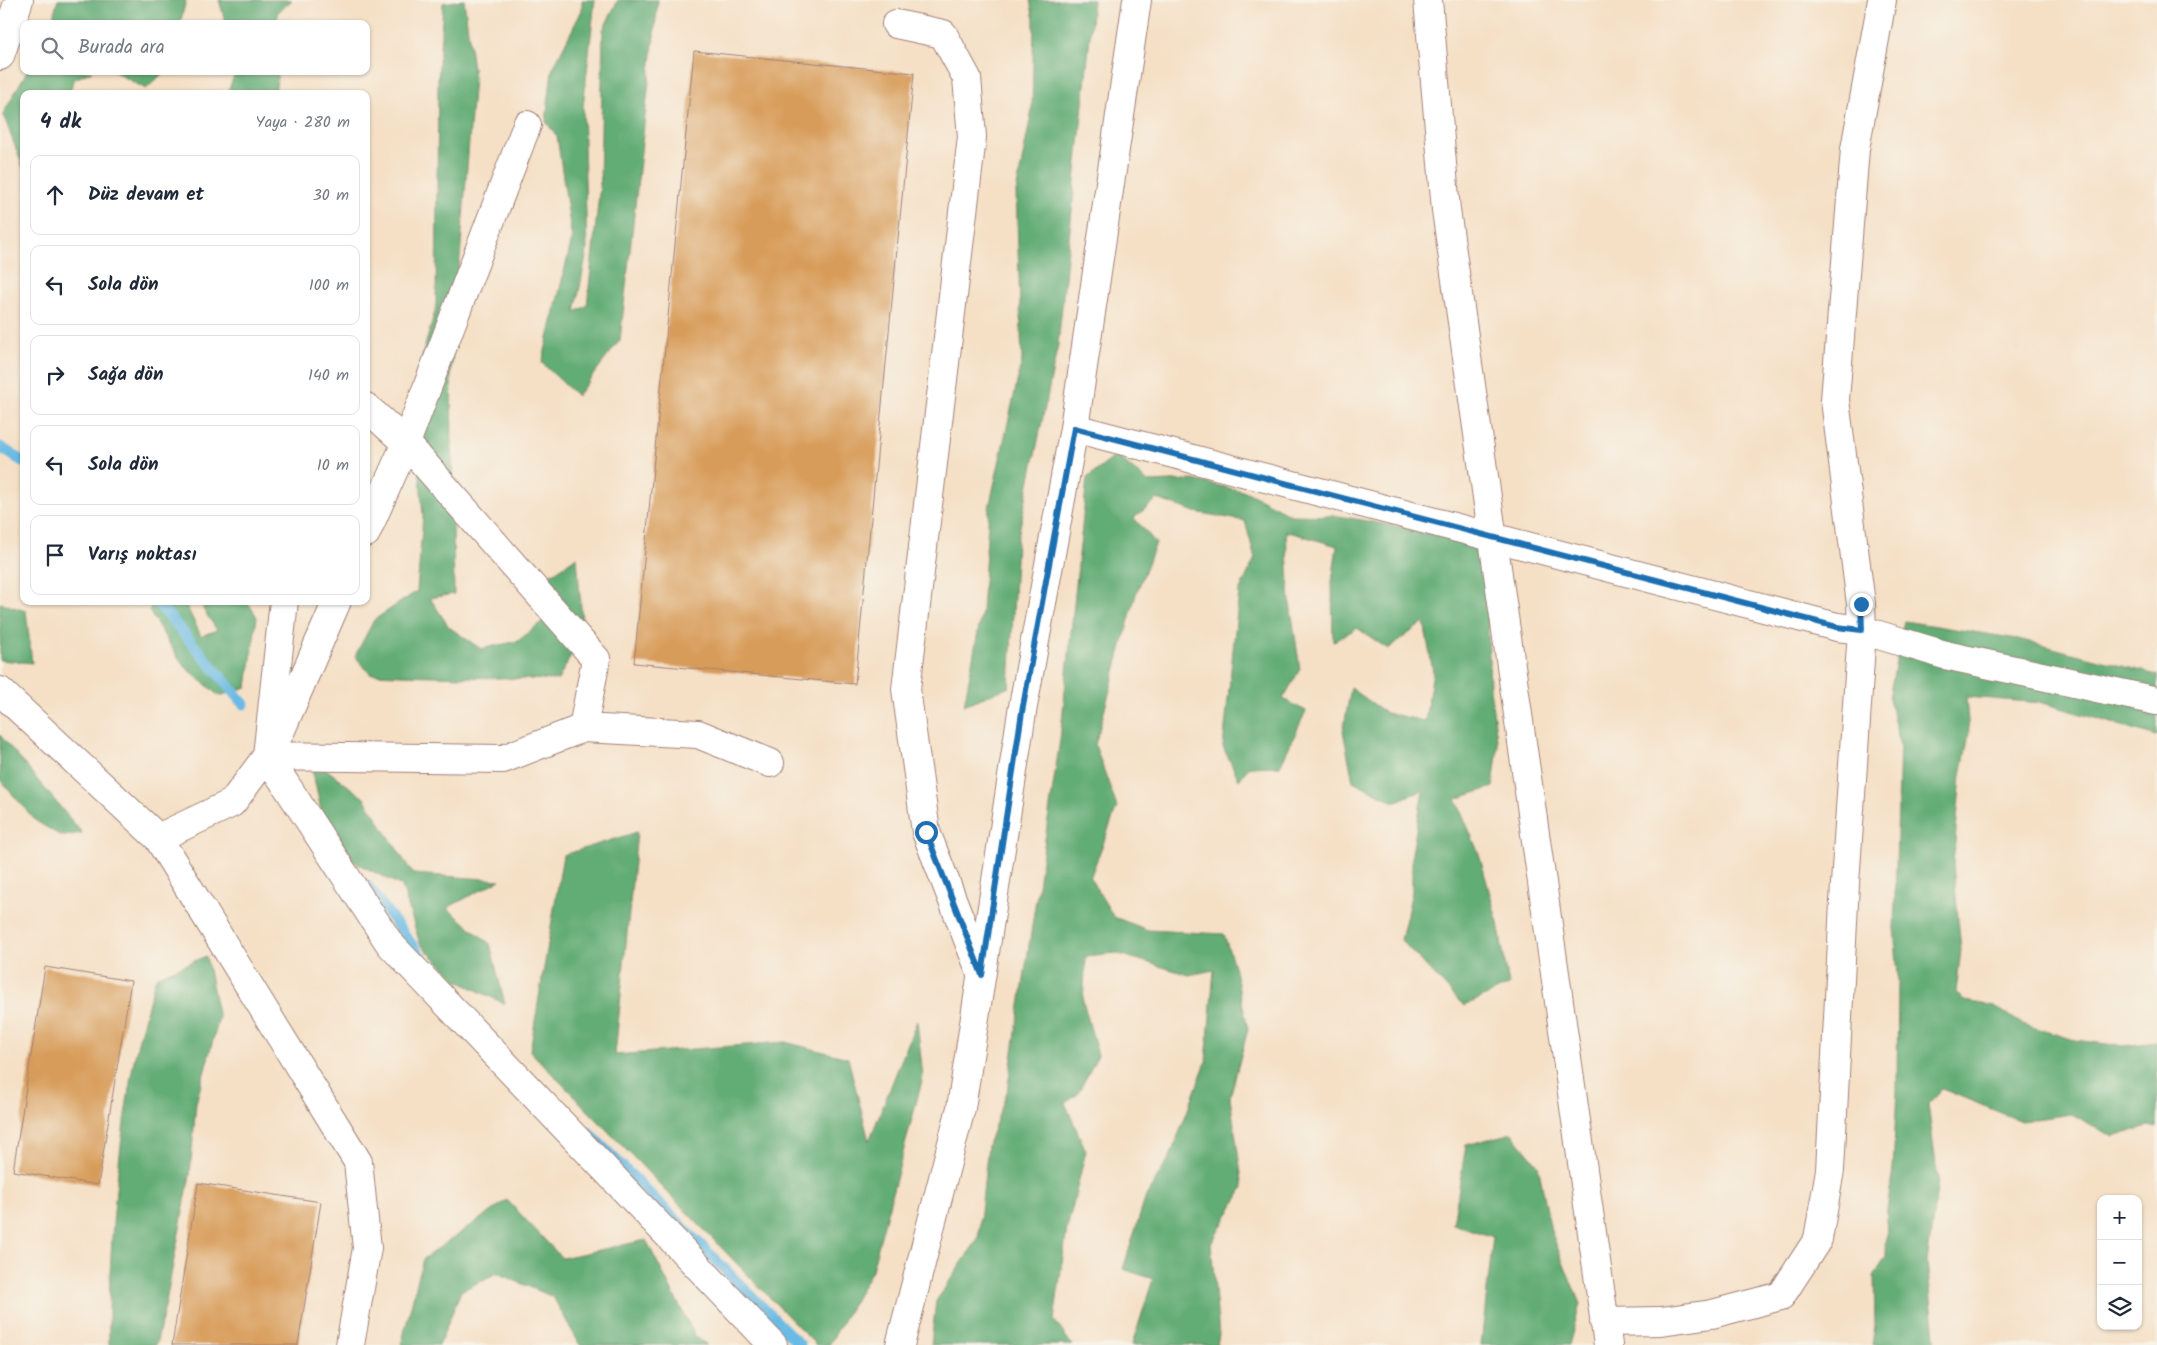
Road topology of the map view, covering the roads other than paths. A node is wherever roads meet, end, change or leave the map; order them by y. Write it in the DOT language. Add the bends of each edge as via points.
graph roads {
  1 [pos="19,0"];
  2 [pos="1137,0"];
  3 [pos="1428,0"];
  4 [pos="1882,0"];
  5 [pos="896,24"];
  6 [pos="0,56"];
  7 [pos="527,125"];
  8 [pos="370,410"];
  9 [pos="1074,428"];
  10 [pos="406,442"];
  11 [pos="370,524"];
  12 [pos="1491,537"];
  13 [pos="284,605"];
  14 [pos="335,605"];
  15 [pos="1862,630"];
  16 [pos="0,691"];
  17 [pos="2157,701"];
  18 [pos="582,728"];
  19 [pos="267,756"];
  20 [pos="770,763"];
  21 [pos="158,838"];
  22 [pos="982,975"];
  23 [pos="1606,1334"];
  24 [pos="350,1345"];
  25 [pos="773,1345"];
  26 [pos="900,1345"];
  1 -- 6 [label="lane"];
  2 -- 9 [label="lane"];
  3 -- 12 [label="lane" via="1446,210"];
  4 -- 15 [label="lane" via="1855,149 1835,400"];
  5 -- 22 [label="lane" via="943,34 967,78 972,127 906,689 926,832"];
  7 -- 10 [label="lane"];
  8 -- 10 [label="lane"];
  9 -- 12 [label="lane"];
  9 -- 22 [label="lane" via="1022,712"];
  10 -- 11 [label="lane"];
  10 -- 18 [label="lane" via="596,659"];
  12 -- 15 [label="lane" via="1827,624"];
  12 -- 23 [label="lane"];
  13 -- 19 [label="lane"];
  14 -- 19 [label="lane"];
  15 -- 17 [label="lane" via="1945,655"];
  15 -- 23 [label="lane" via="1830,1170 1818,1239 1782,1296 1712,1314 1661,1321"];
  16 -- 21 [label="lane"];
  18 -- 19 [label="lane" via="503,759"];
  18 -- 20 [label="lane" via="698,734"];
  19 -- 21 [label="lane" via="232,803"];
  19 -- 25 [label="lane" via="390,944"];
  21 -- 24 [label="lane" via="358,1162 367,1248"];
  22 -- 26 [label="lane" via="961,1108"];
}
